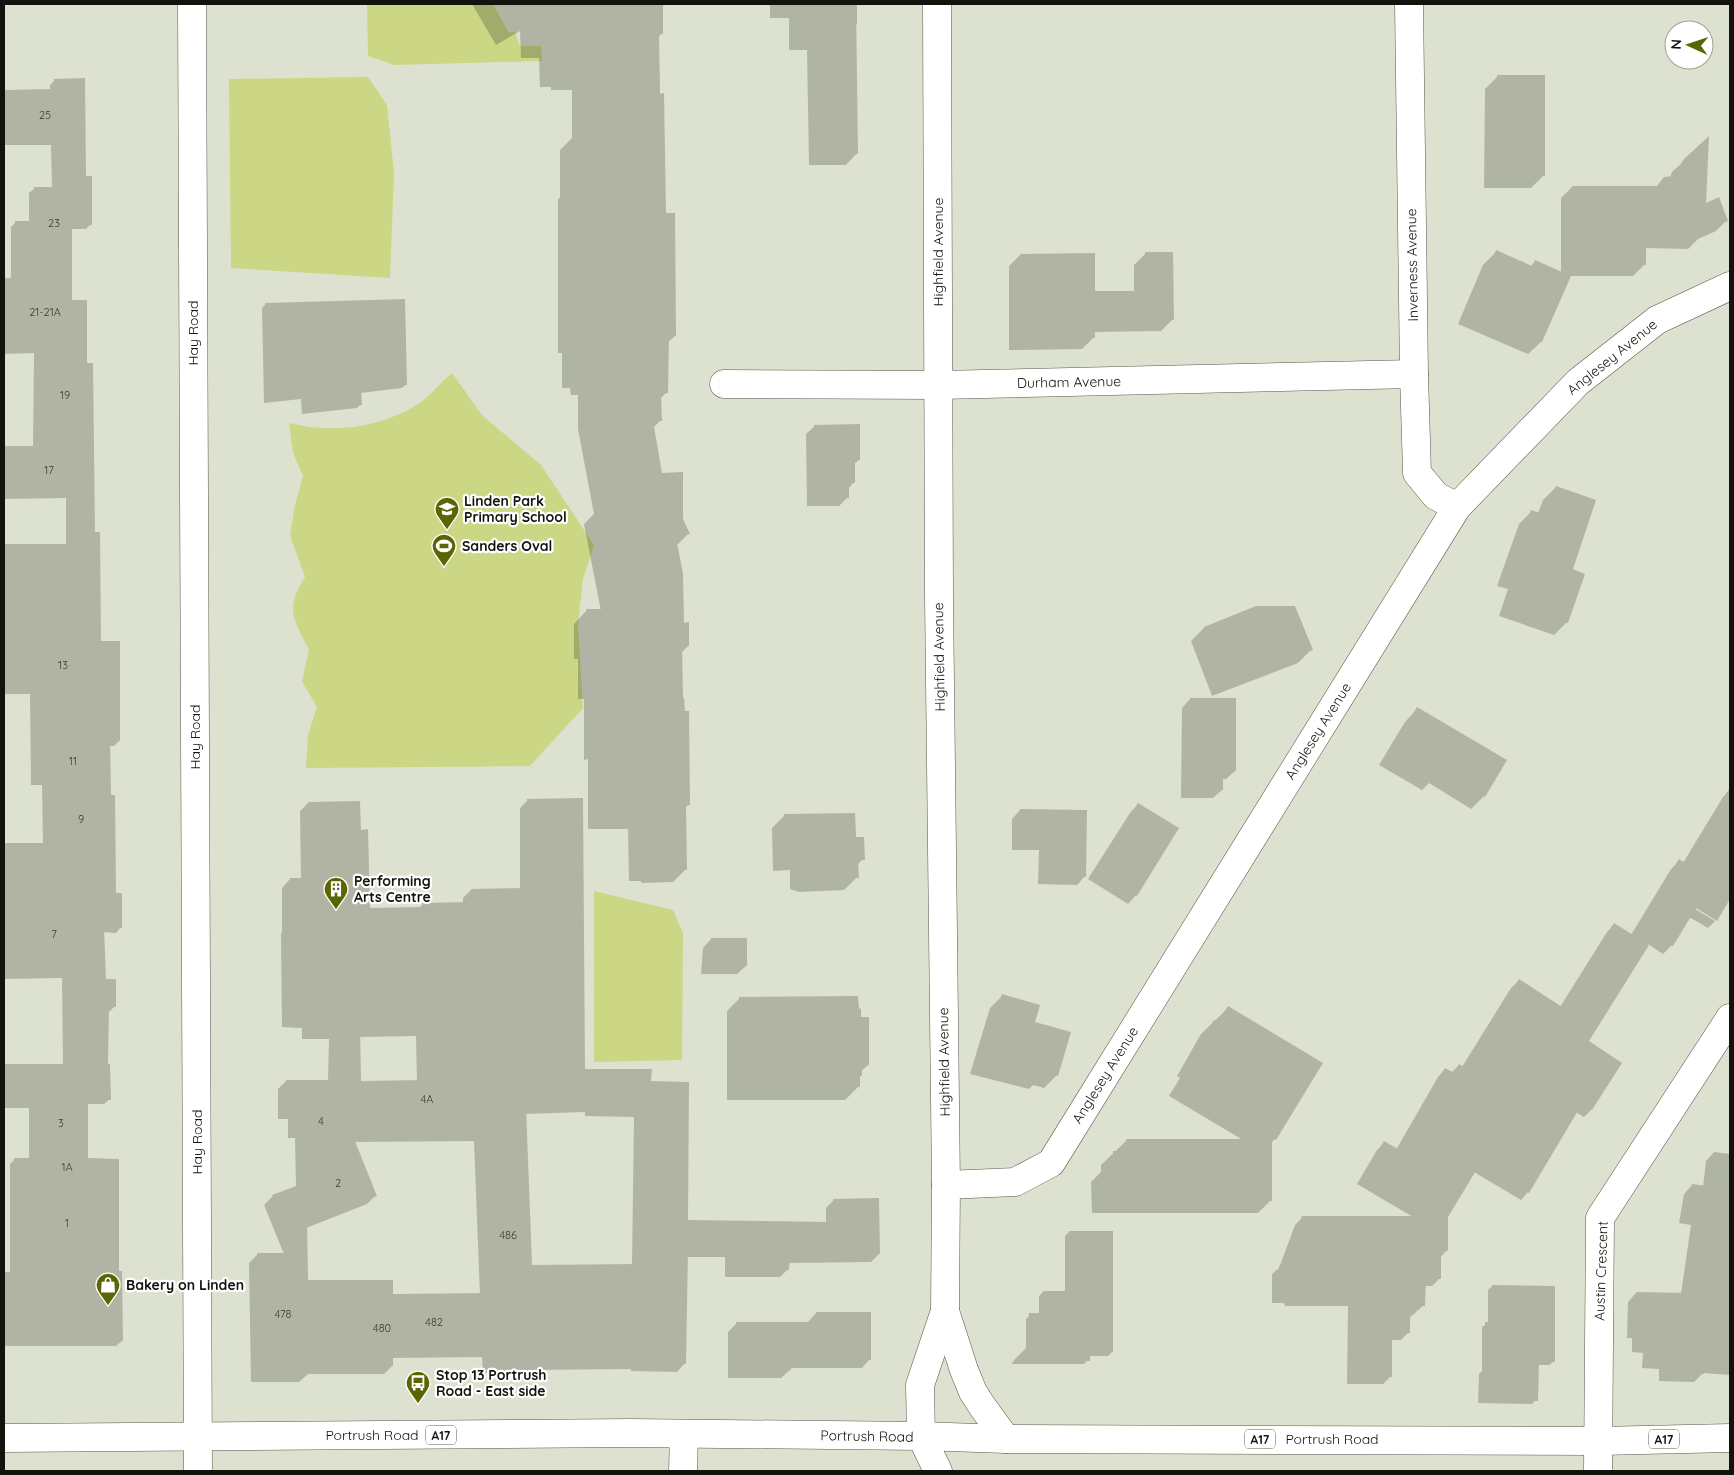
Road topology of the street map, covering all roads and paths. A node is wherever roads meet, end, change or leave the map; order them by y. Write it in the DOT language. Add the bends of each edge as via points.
graph roads {
  1 [pos="192,4"];
  2 [pos="936,4"];
  3 [pos="1409,4"];
  4 [pos="1730,286"];
  5 [pos="1414,374"];
  6 [pos="724,384"];
  7 [pos="939,385"];
  8 [pos="1457,507"];
  9 [pos="1730,1018"];
  10 [pos="1720,1049"];
  11 [pos="946,1185"];
  12 [pos="945,1311"];
  13 [pos="684,1434"];
  14 [pos="198,1435"];
  15 [pos="921,1436"];
  16 [pos="4,1438"];
  17 [pos="1730,1438"];
  18 [pos="1006,1439"];
  19 [pos="1599,1441"];
  20 [pos="198,1471"];
  21 [pos="683,1471"];
  22 [pos="938,1471"];
  23 [pos="1598,1471"];
  1 -- 14 [label="main road, Hay Road"];
  2 -- 7 [label="main road, Highfield Avenue"];
  3 -- 5 [label="main road, Inverness Avenue"];
  4 -- 8 [label="main road, Anglesey Avenue" via="1657,320 1578,382"];
  5 -- 7 [label="main road, Durham Avenue"];
  5 -- 8 [label="main road, Inverness Avenue" via="1417,473 1436,496"];
  6 -- 7 [label="main road, Durham Avenue"];
  7 -- 11 [label="main road, Highfield Avenue"];
  8 -- 11 [label="main road, Anglesey Avenue" via="1051,1163 1015,1182"];
  9 -- 10 [label="main road, Austin Crescent"];
  10 -- 19 [label="main road, Austin Crescent" via="1600,1218"];
  11 -- 12 [label="main road, Highfield Avenue"];
  12 -- 15 [label="main road, Highfield Avenue" via="920,1385"];
  12 -- 18 [label="main road, Highfield Avenue" via="973,1392"];
  13 -- 14 [label="main road, Portrush Road / A17"];
  13 -- 15 [label="main road, Portrush Road / A17"];
  13 -- 21 [label="main road"];
  14 -- 16 [label="main road, Portrush Road / A17"];
  14 -- 20 [label="main road, Hay Road"];
  15 -- 18 [label="main road, Portrush Road / A17"];
  15 -- 22 [label="main road, Highfield Avenue"];
  17 -- 19 [label="main road, Portrush Road / A17"];
  18 -- 19 [label="main road, Portrush Road / A17"];
  19 -- 23 [label="main road, Austin Crescent"];
}
